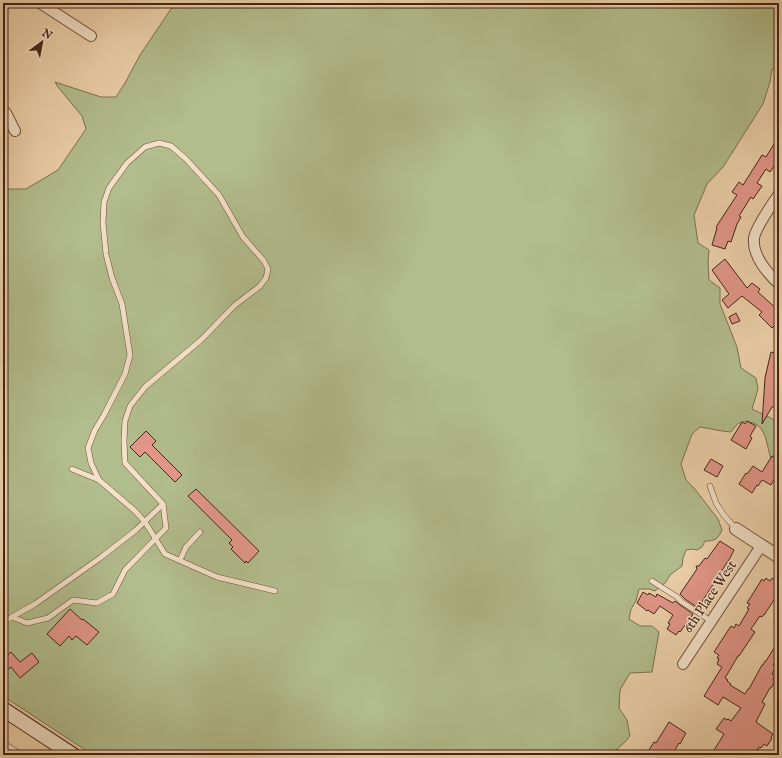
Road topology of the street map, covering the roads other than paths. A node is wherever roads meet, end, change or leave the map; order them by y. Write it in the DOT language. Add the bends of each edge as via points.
graph roads {
  1 [pos="40,3"];
  2 [pos="91,36"];
  3 [pos="3,111"];
  4 [pos="15,131"];
  5 [pos="779,194"];
  6 [pos="779,284"];
  7 [pos="72,469"];
  8 [pos="100,480"];
  9 [pos="710,486"];
  10 [pos="163,504"];
  11 [pos="145,522"];
  12 [pos="736,529"];
  13 [pos="200,532"];
  14 [pos="156,539"];
  15 [pos="762,546"];
  16 [pos="779,557"];
  17 [pos="180,560"];
  18 [pos="652,581"];
  19 [pos="275,592"];
  20 [pos="12,617"];
  21 [pos="711,621"];
  22 [pos="3,622"];
  23 [pos="683,664"];
  24 [pos="3,709"];
  25 [pos="3,743"];
  26 [pos="22,755"];
  27 [pos="73,755"];
  1 -- 2 [label="street"];
  3 -- 4 [label="street"];
  5 -- 6 [label="street" via="754,237 754,250 761,263"];
  7 -- 8 [label="lane"];
  8 -- 10 [label="lane" via="91,463 88,448 125,374 130,355 122,304 106,254 104,202 109,188 127,163 145,147 159,143 171,146 186,159 219,196 242,237 268,269 266,278 260,286 145,387 130,406 125,421 125,463"];
  8 -- 11 [label="lane"];
  9 -- 12 [label="lane" via="723,514"];
  10 -- 11 [label="lane"];
  10 -- 14 [label="lane" via="166,528"];
  11 -- 14 [label="lane"];
  11 -- 20 [label="lane" via="62,586"];
  12 -- 15 [label="street"];
  13 -- 17 [label="lane" via="186,547"];
  14 -- 17 [label="lane" via="165,554"];
  14 -- 20 [label="lane" via="125,570 113,594 97,603 73,600 48,618 27,623"];
  15 -- 16 [label="street"];
  15 -- 21 [label="street, 6th Place West"];
  17 -- 19 [label="lane" via="217,577"];
  18 -- 21 [label="lane"];
  20 -- 22 [label="lane"];
  21 -- 23 [label="street, 6th Place West"];
  24 -- 27 [label="main road"];
  25 -- 26 [label="lane"];
}
